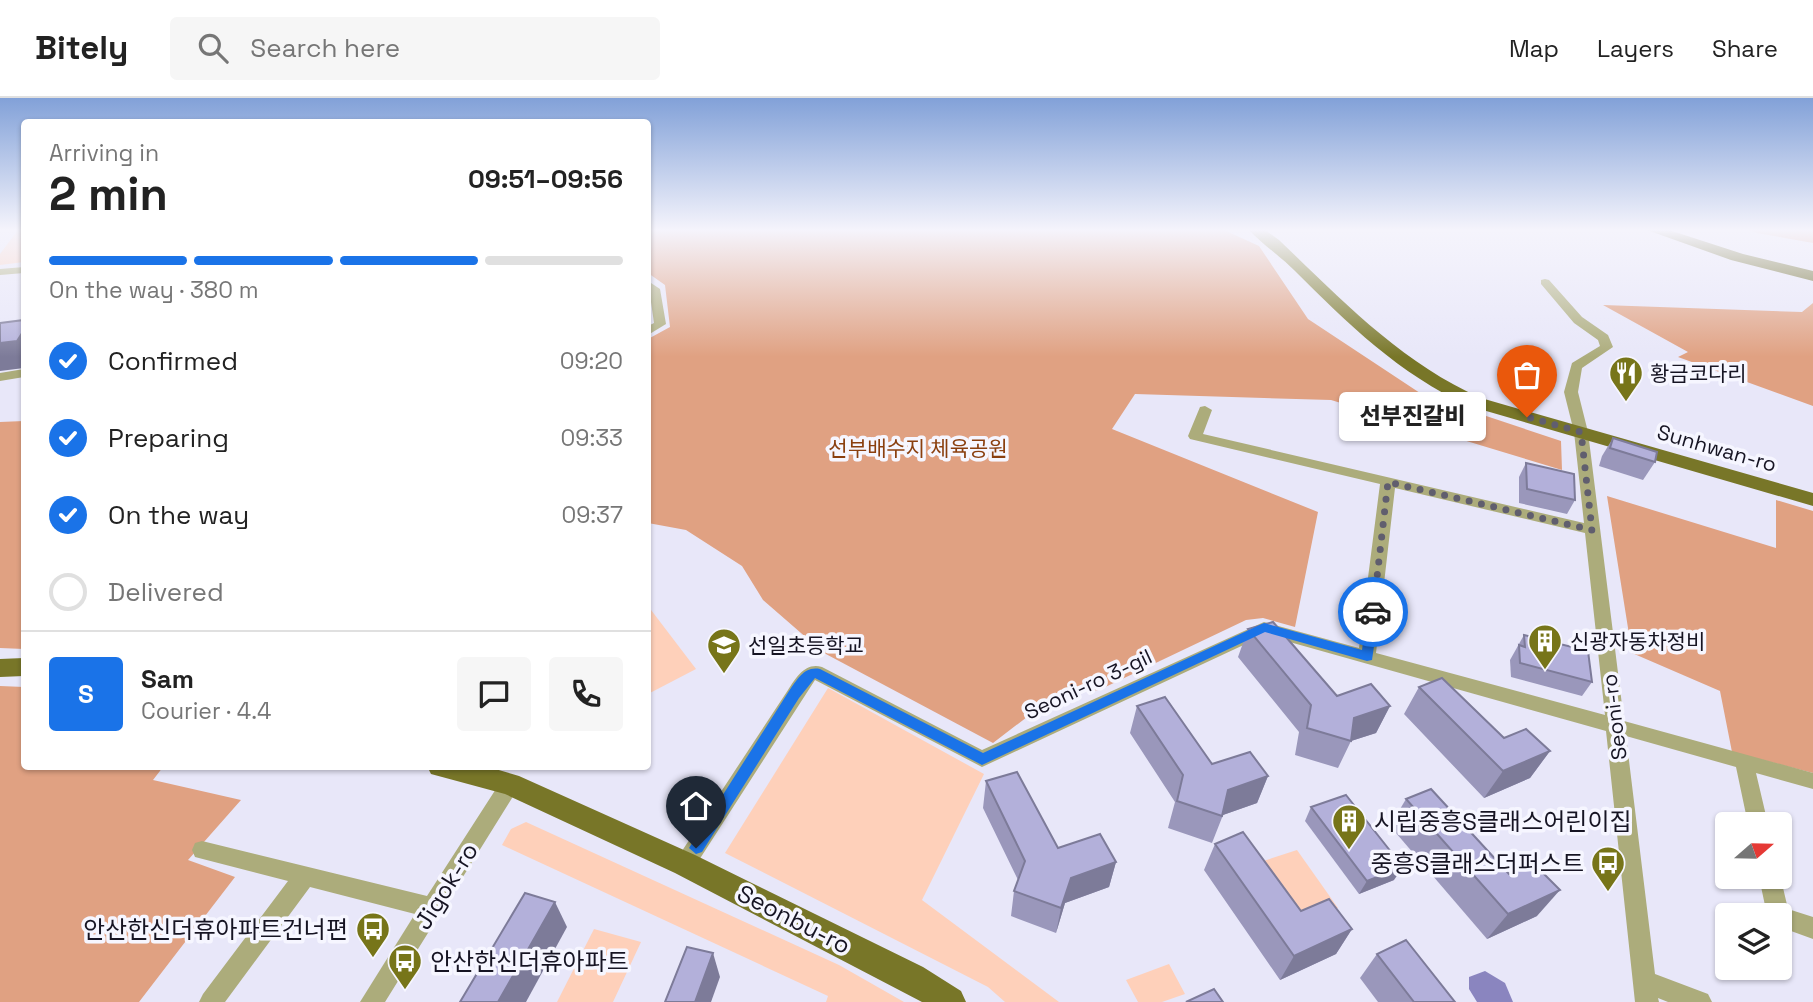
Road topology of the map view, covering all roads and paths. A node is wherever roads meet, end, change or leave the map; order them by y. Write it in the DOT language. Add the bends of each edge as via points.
graph roads {
  1 [pos="1304,272"];
  2 [pos="1545,282"];
  3 [pos="651,286"];
  4 [pos="651,329"];
  5 [pos="21,374"];
  6 [pos="0,377"];
  7 [pos="1205,410"];
  8 [pos="1581,432"];
  9 [pos="1388,482"];
  10 [pos="1813,500"];
  11 [pos="1592,530"];
  12 [pos="1367,657"];
  13 [pos="21,667"];
  14 [pos="0,668"];
  15 [pos="1615,727"];
  16 [pos="1744,762"];
  17 [pos="471,770"];
  18 [pos="510,775"];
  19 [pos="1813,781"];
  20 [pos="1755,812"];
  21 [pos="202,850"];
  22 [pos="685,864"];
  23 [pos="305,876"];
  24 [pos="432,908"];
  25 [pos="1792,921"];
  26 [pos="1813,928"];
  27 [pos="1646,992"];
  28 [pos="211,1002"];
  29 [pos="372,1002"];
  30 [pos="950,1002"];
  31 [pos="1700,1002"];
  1 -- 8 [label="main road, Sunhwan-ro" via="1377,342 1435,385 1475,402"];
  2 -- 8 [label="street, Seoni-ro" via="1607,346 1576,366 1571,392"];
  3 -- 4 [label="street" via="660,324"];
  5 -- 6 [label="street"];
  7 -- 9 [label="street" via="1195,436"];
  8 -- 10 [label="main road, Sunhwan-ro"];
  8 -- 11 [label="street, Seoni-ro"];
  9 -- 11 [label="street"];
  9 -- 12 [label="street"];
  11 -- 15 [label="street, Seoni-ro"];
  12 -- 15 [label="street, Seoni-ro 3-gil"];
  12 -- 22 [label="street, Seoni-ro 3-gil" via="1264,628 982,759 816,672 807,676 794,695"];
  13 -- 14 [label="main road"];
  15 -- 16 [label="street, Seoni-ro 3-gil"];
  15 -- 27 [label="street, Seoni-ro"];
  16 -- 19 [label="street, Seoni-ro 3-gil"];
  16 -- 20 [label="street"];
  17 -- 18 [label="main road, Seonbu-ro"];
  18 -- 22 [label="main road, Seonbu-ro"];
  18 -- 24 [label="street, Jigok-ro"];
  21 -- 23 [label="street"];
  22 -- 30 [label="main road, Seonbu-ro" via="912,978"];
  23 -- 24 [label="street"];
  23 -- 28 [label="street"];
  24 -- 29 [label="street, Jigok-ro"];
  25 -- 26 [label="street"];
  27 -- 31 [label="street"];
}
